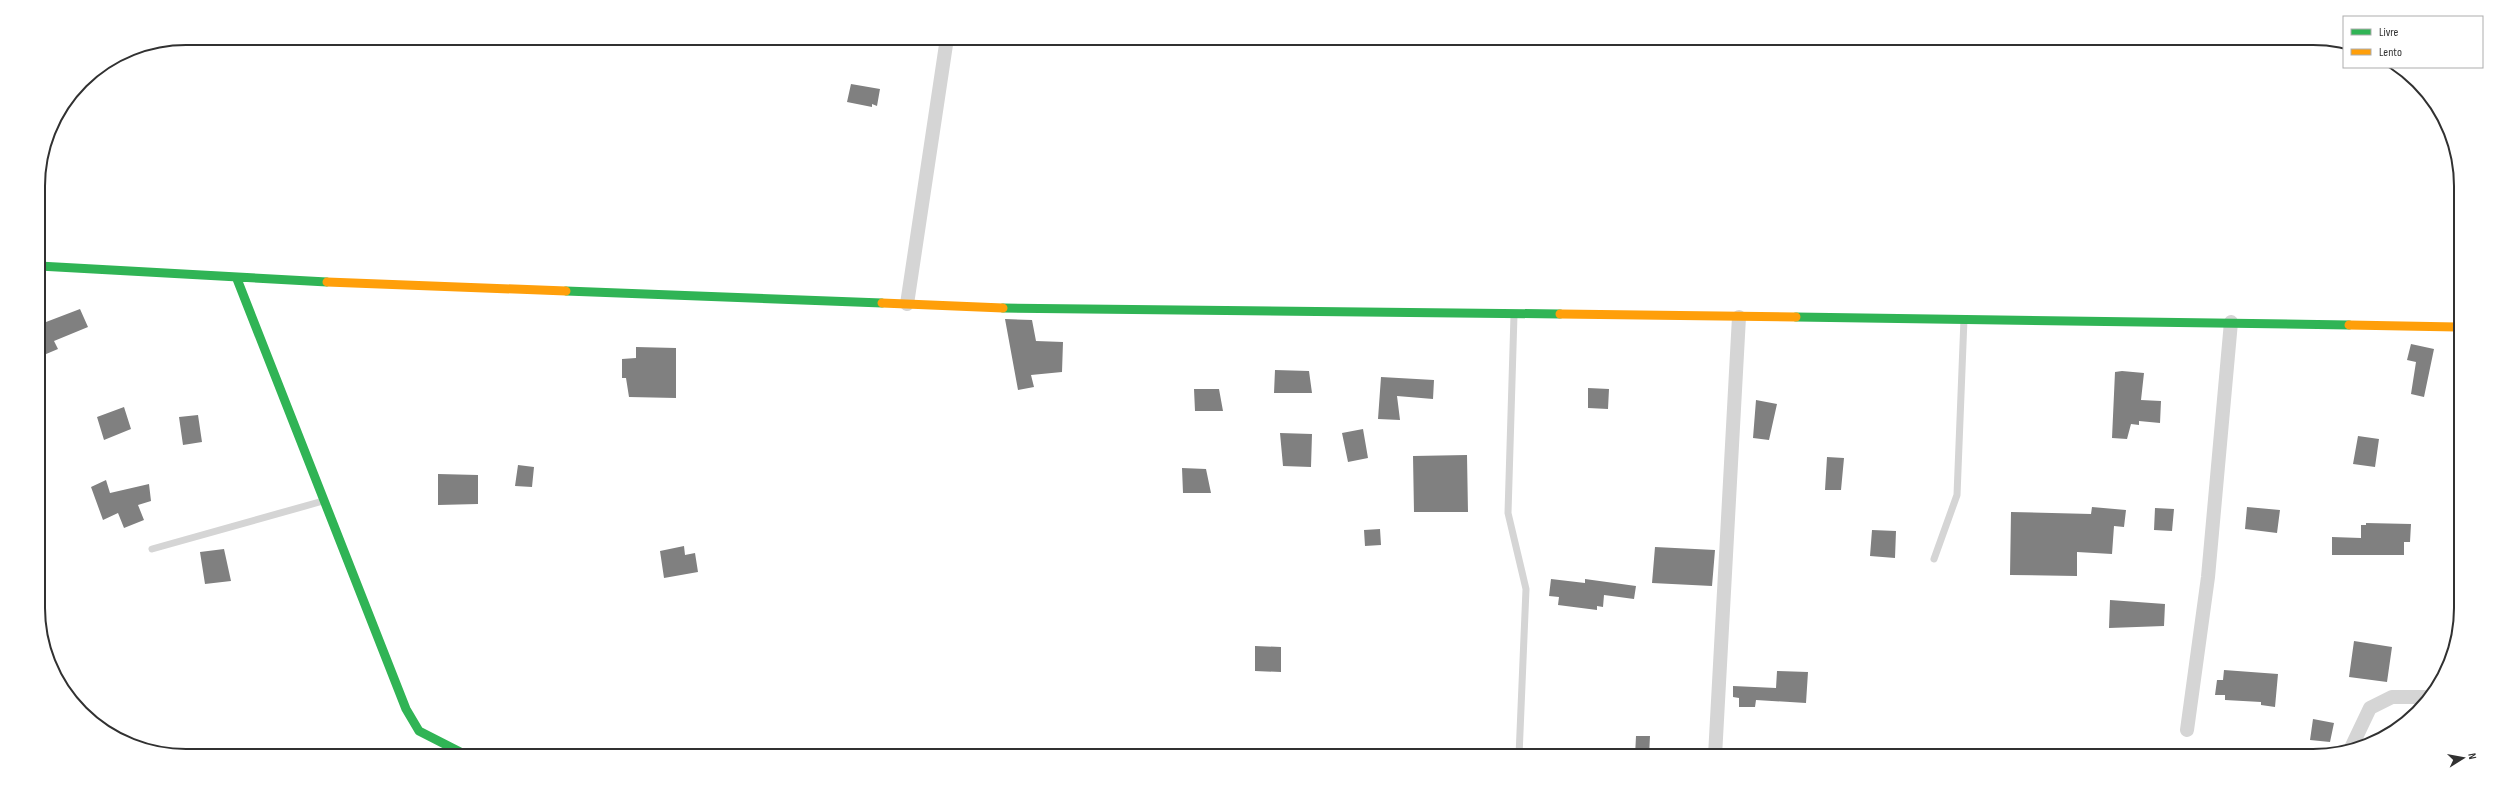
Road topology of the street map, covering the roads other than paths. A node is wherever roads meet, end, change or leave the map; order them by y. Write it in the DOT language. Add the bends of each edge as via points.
graph roads {
  1 [pos="946,45"];
  2 [pos="45,266"];
  3 [pos="237,279"];
  4 [pos="907,304"];
  5 [pos="1514,315"];
  6 [pos="1739,317"];
  7 [pos="1964,319"];
  8 [pos="2231,322"];
  9 [pos="2454,327"];
  10 [pos="324,501"];
  11 [pos="152,548"];
  12 [pos="1934,559"];
  13 [pos="2422,697"];
  14 [pos="2187,730"];
  15 [pos="2353,743"];
  16 [pos="454,749"];
  17 [pos="1520,749"];
  18 [pos="1715,749"];
  1 -- 4 [label="street"];
  2 -- 3 [label="street"];
  3 -- 4 [label="street"];
  3 -- 10 [label="street"];
  4 -- 5 [label="street" via="1007,308"];
  5 -- 6 [label="street"];
  5 -- 17 [label="lane" via="1508,513 1526,590"];
  6 -- 7 [label="street"];
  6 -- 18 [label="street"];
  7 -- 8 [label="street"];
  7 -- 12 [label="lane" via="1957,495"];
  8 -- 9 [label="street"];
  8 -- 14 [label="street" via="2208,577"];
  10 -- 11 [label="lane"];
  10 -- 16 [label="street" via="406,710 418,731"];
  13 -- 15 [label="street" via="2392,697 2370,708"];
}
